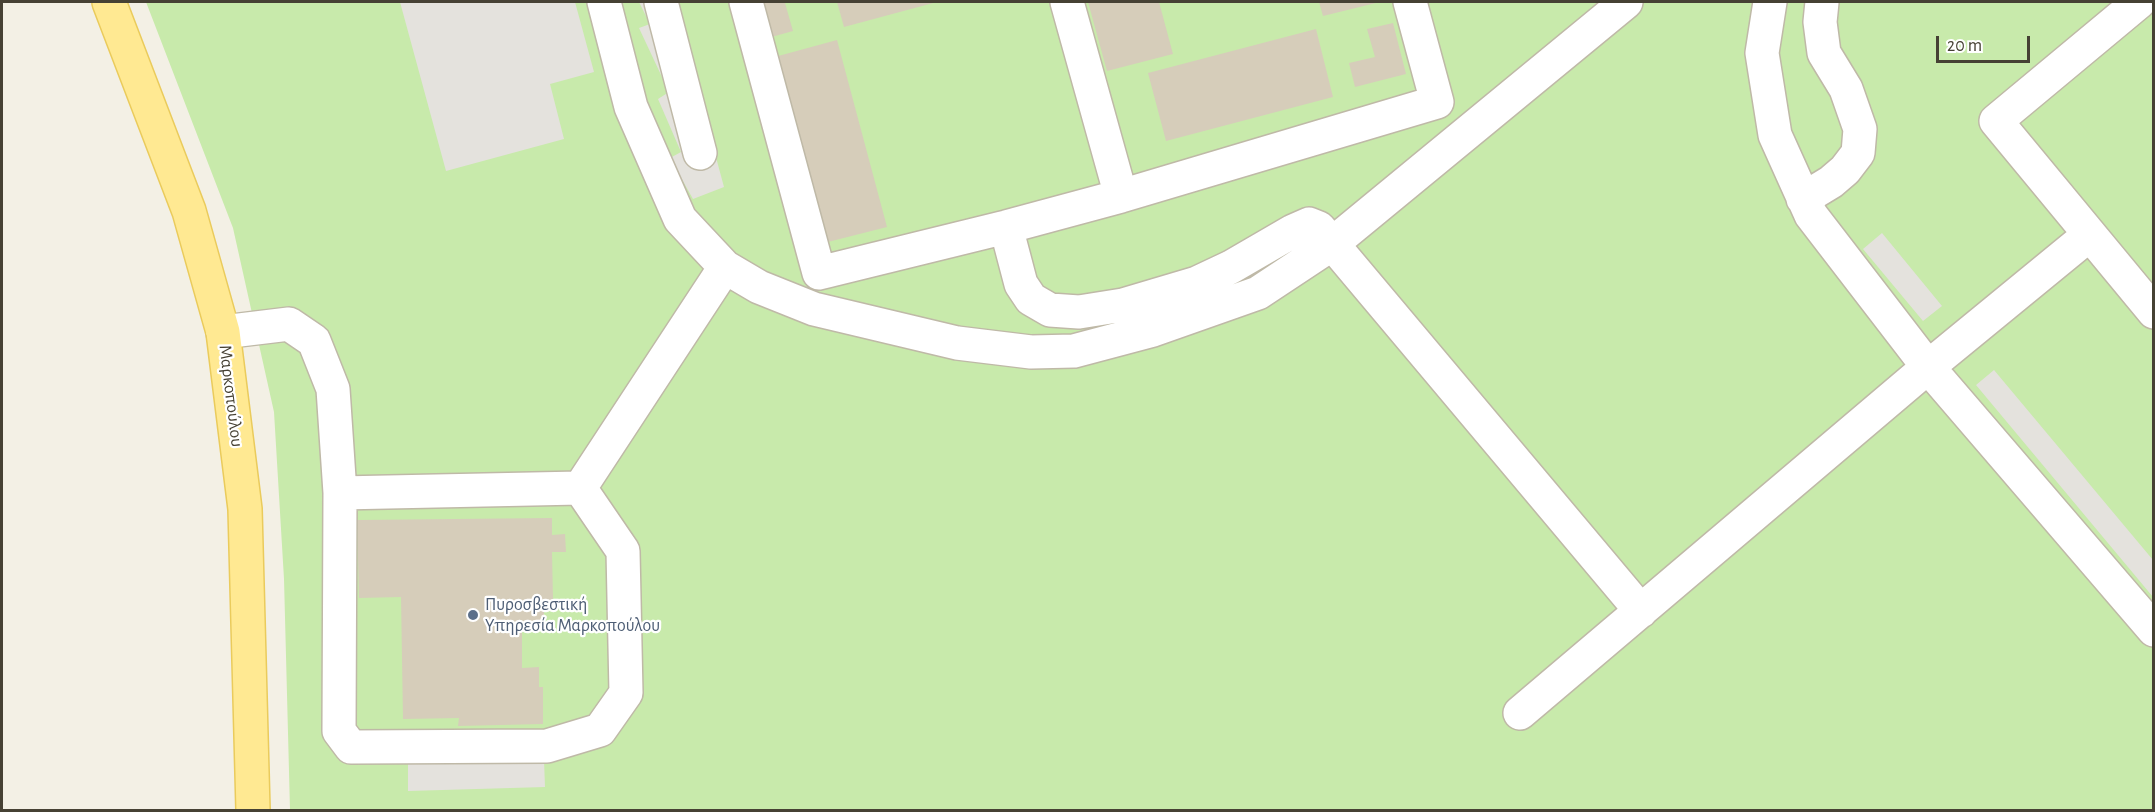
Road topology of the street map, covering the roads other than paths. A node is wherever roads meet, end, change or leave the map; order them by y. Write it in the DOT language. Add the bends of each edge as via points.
graph roads {
  1 [pos="109,2"];
  2 [pos="604,2"];
  3 [pos="661,2"];
  4 [pos="746,2"];
  5 [pos="1067,2"];
  6 [pos="1410,2"];
  7 [pos="1626,2"];
  8 [pos="1770,2"];
  9 [pos="1822,2"];
  10 [pos="2139,2"];
  11 [pos="700,153"];
  12 [pos="1120,196"];
  13 [pos="1803,199"];
  14 [pos="1006,227"];
  15 [pos="2089,235"];
  16 [pos="1332,244"];
  17 [pos="725,267"];
  18 [pos="2154,312"];
  19 [pos="223,332"];
  20 [pos="1928,367"];
  21 [pos="580,488"];
  22 [pos="340,493"];
  23 [pos="1641,611"];
  24 [pos="2154,630"];
  25 [pos="1520,712"];
  26 [pos="253,810"];
  1 -- 19 [label="main road, Μαρκοπούλου" via="189,212"];
  2 -- 17 [label="lane" via="631,107 680,219"];
  3 -- 11 [label="lane"];
  4 -- 14 [label="lane" via="819,273"];
  5 -- 12 [label="lane"];
  6 -- 12 [label="lane" via="1437,102"];
  7 -- 16 [label="lane"];
  8 -- 13 [label="lane" via="1762,53 1775,135"];
  9 -- 13 [label="lane" via="1824,53 1846,89 1860,129 1858,153 1831,182"];
  10 -- 15 [label="lane" via="1996,121"];
  12 -- 14 [label="lane"];
  13 -- 20 [label="lane" via="1811,215"];
  14 -- 16 [label="lane" via="1021,284 1030,299 1050,310 1079,312 1123,305 1197,283 1309,224 1319,228"];
  15 -- 18 [label="lane"];
  15 -- 20 [label="lane"];
  16 -- 17 [label="lane" via="1258,293 1153,330 1074,351 1031,352 957,343 814,309 759,287"];
  16 -- 23 [label="lane"];
  17 -- 21 [label="lane"];
  19 -- 22 [label="lane" via="289,324 314,341 333,389"];
  19 -- 26 [label="main road, Μαρκοπούλου" via="245,509"];
  20 -- 23 [label="lane"];
  20 -- 24 [label="lane"];
  21 -- 22 [label="lane"];
  21 -- 22 [label="lane" via="623,551 626,693 600,730 547,746 351,747 339,731"];
  23 -- 25 [label="lane"];
}
